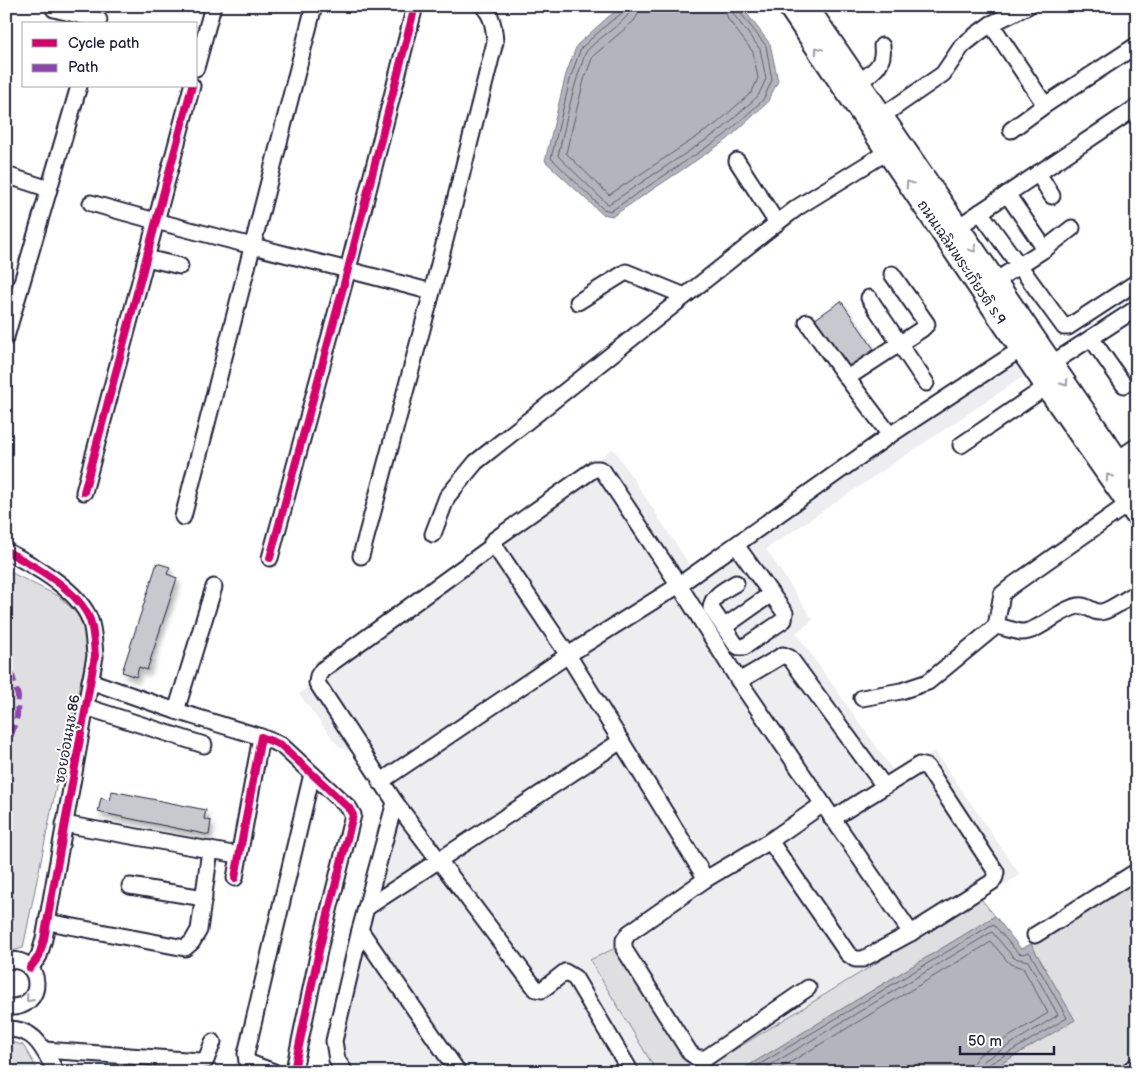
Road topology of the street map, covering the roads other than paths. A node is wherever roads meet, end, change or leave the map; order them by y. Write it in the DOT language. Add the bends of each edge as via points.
graph roads {
  1 [pos="213,6"];
  2 [pos="314,6"];
  3 [pos="415,6"];
  4 [pos="484,6"];
  5 [pos="788,6"];
  6 [pos="807,6"];
  7 [pos="1028,6"];
  8 [pos="54,9"];
  9 [pos="100,17"];
  10 [pos="991,24"];
  11 [pos="1137,45"];
  12 [pos="882,46"];
  13 [pos="198,61"];
  14 [pos="858,82"];
  15 [pos="78,88"];
  16 [pos="191,88"];
  17 [pos="1045,105"];
  18 [pos="1137,107"];
  19 [pos="882,116"];
  20 [pos="1011,130"];
  21 [pos="887,152"];
  22 [pos="737,161"];
  23 [pos="1038,173"];
  24 [pos="6,175"];
  25 [pos="49,189"];
  26 [pos="1007,194"];
  27 [pos="1052,196"];
  28 [pos="92,202"];
  29 [pos="980,212"];
  30 [pos="967,221"];
  31 [pos="156,222"];
  32 [pos="777,223"];
  33 [pos="1072,228"];
  34 [pos="253,246"];
  35 [pos="1045,249"];
  36 [pos="146,258"];
  37 [pos="1019,265"];
  38 [pos="180,266"];
  39 [pos="348,269"];
  40 [pos="892,274"];
  41 [pos="995,281"];
  42 [pos="1137,282"];
  43 [pos="432,292"];
  44 [pos="685,296"];
  45 [pos="869,298"];
  46 [pos="578,302"];
  47 [pos="1137,308"];
  48 [pos="807,322"];
  49 [pos="6,337"];
  50 [pos="1091,338"];
  51 [pos="901,344"];
  52 [pos="1021,348"];
  53 [pos="1051,364"];
  54 [pos="847,378"];
  55 [pos="926,383"];
  56 [pos="1124,385"];
  57 [pos="1046,387"];
  58 [pos="890,435"];
  59 [pos="960,445"];
  60 [pos="1137,446"];
  61 [pos="1118,459"];
  62 [pos="84,492"];
  63 [pos="1134,503"];
  64 [pos="183,516"];
  65 [pos="433,534"];
  66 [pos="494,545"];
  67 [pos="736,545"];
  68 [pos="6,552"];
  69 [pos="361,556"];
  70 [pos="270,558"];
  71 [pos="736,583"];
  72 [pos="679,585"];
  73 [pos="214,587"];
  74 [pos="1137,592"];
  75 [pos="772,594"];
  76 [pos="996,626"];
  77 [pos="724,627"];
  78 [pos="568,656"];
  79 [pos="90,681"];
  80 [pos="739,681"];
  81 [pos="862,698"];
  82 [pos="86,707"];
  83 [pos="176,712"];
  84 [pos="261,737"];
  85 [pos="621,741"];
  86 [pos="204,745"];
  87 [pos="312,774"];
  88 [pos="380,782"];
  89 [pos="884,786"];
  90 [pos="395,802"];
  91 [pos="823,804"];
  92 [pos="832,819"];
  93 [pos="64,824"];
  94 [pos="770,841"];
  95 [pos="210,850"];
  96 [pos="238,856"];
  97 [pos="439,860"];
  98 [pos="1137,870"];
  99 [pos="236,878"];
  100 [pos="706,879"];
  101 [pos="130,886"];
  102 [pos="204,898"];
  103 [pos="366,908"];
  104 [pos="48,922"];
  105 [pos="360,930"];
  106 [pos="912,933"];
  107 [pos="1035,935"];
  108 [pos="6,962"];
  109 [pos="30,968"];
  110 [pos="808,988"];
  111 [pos="6,1007"];
  112 [pos="6,1029"];
  113 [pos="213,1042"];
  114 [pos="44,1050"];
  115 [pos="1137,1065"];
  116 [pos="56,1072"];
  117 [pos="274,1072"];
  118 [pos="292,1072"];
  119 [pos="345,1072"];
  120 [pos="458,1072"];
  121 [pos="631,1072"];
  122 [pos="1127,1072"];
  1 -- 13 [label="street"];
  2 -- 34 [label="street"];
  3 -- 39 [label="street"];
  4 -- 43 [label="street" via="494,27 495,42"];
  21 -- 5 [label="main road, ถนนเฉลิมพระเกียรติ ร.9, one-way"];
  6 -- 14 [label="main road, ถนนเฉลิมพระเกียรติ ร.9"];
  7 -- 10 [label="street"];
  8 -- 9 [label="street"];
  10 -- 17 [label="street"];
  10 -- 19 [label="street" via="962,46 943,74"];
  11 -- 17 [label="street"];
  12 -- 14 [label="street" via="882,61"];
  14 -- 19 [label="main road, ถนนเฉลิมพระเกียรติ ร.9"];
  15 -- 25 [label="street"];
  16 -- 31 [label="street"];
  17 -- 20 [label="street"];
  18 -- 23 [label="street"];
  19 -- 41 [label="main road, ถนนเฉลิมพระเกียรติ ร.9, one-way"];
  21 -- 32 [label="street"];
  52 -- 21 [label="main road, ถนนเฉลิมพระเกียรติ ร.9, one-way"];
  22 -- 32 [label="street"];
  23 -- 26 [label="street"];
  23 -- 27 [label="street"];
  24 -- 25 [label="street"];
  25 -- 49 [label="street"];
  26 -- 29 [label="street"];
  26 -- 35 [label="street"];
  28 -- 31 [label="street"];
  29 -- 30 [label="street"];
  29 -- 37 [label="street"];
  31 -- 34 [label="street"];
  31 -- 36 [label="street"];
  32 -- 44 [label="street"];
  33 -- 35 [label="street"];
  34 -- 39 [label="street"];
  34 -- 64 [label="street"];
  35 -- 37 [label="street"];
  36 -- 38 [label="street"];
  36 -- 62 [label="street"];
  37 -- 41 [label="street"];
  37 -- 42 [label="street" via="1064,327"];
  39 -- 43 [label="street"];
  39 -- 70 [label="street"];
  40 -- 51 [label="street" via="927,324"];
  41 -- 53 [label="main road, ถนนเฉลิมพระเกียรติ ร.9"];
  43 -- 69 [label="street"];
  44 -- 46 [label="street" via="626,272"];
  44 -- 65 [label="street" via="476,462 448,497"];
  45 -- 51 [label="street"];
  47 -- 50 [label="street"];
  48 -- 54 [label="street"];
  50 -- 53 [label="street"];
  50 -- 56 [label="street"];
  51 -- 54 [label="street"];
  51 -- 55 [label="street"];
  52 -- 57 [label="main road, ถนนเฉลิมพระเกียรติ ร.9"];
  52 -- 58 [label="street"];
  53 -- 61 [label="main road, ถนนเฉลิมพระเกียรติ ร.9, one-way"];
  54 -- 58 [label="street"];
  57 -- 59 [label="street"];
  63 -- 57 [label="main road, ถนนเฉลิมพระเกียรติ ร.9, one-way"];
  58 -- 67 [label="street"];
  60 -- 61 [label="street"];
  61 -- 63 [label="main road, ถนนเฉลิมพระเกียรติ ร.9"];
  63 -- 76 [label="street" via="1007,589 1002,594"];
  66 -- 72 [label="street" via="494,540 594,469 599,469"];
  66 -- 78 [label="street"];
  66 -- 88 [label="street" via="318,676 317,683"];
  67 -- 72 [label="street"];
  67 -- 75 [label="street"];
  68 -- 79 [label="street, ซอยอ่อนนุช 86" via="53,579 80,602 92,629 95,656"];
  71 -- 77 [label="street" via="712,603 711,608"];
  72 -- 78 [label="street"];
  72 -- 80 [label="street"];
  73 -- 83 [label="street"];
  74 -- 76 [label="street" via="1104,611 1078,606 1022,632"];
  75 -- 77 [label="street"];
  75 -- 77 [label="street" via="786,613 784,620 744,647 736,645"];
  76 -- 81 [label="street" via="928,682"];
  78 -- 85 [label="street"];
  78 -- 88 [label="street"];
  79 -- 82 [label="street, ซอยอ่อนนุช 86"];
  79 -- 83 [label="street"];
  80 -- 89 [label="street" via="783,655 790,658"];
  80 -- 91 [label="street"];
  82 -- 86 [label="street"];
  82 -- 93 [label="street, ซอยอ่อนนุช 86"];
  83 -- 84 [label="street"];
  84 -- 87 [label="street" via="282,745"];
  84 -- 96 [label="street"];
  85 -- 97 [label="street"];
  85 -- 100 [label="street"];
  87 -- 117 [label="street" via="246,1054 248,1062"];
  87 -- 118 [label="street" via="353,815"];
  88 -- 90 [label="street"];
  89 -- 92 [label="street"];
  89 -- 106 [label="street" via="919,765 927,767 996,872 992,882"];
  90 -- 97 [label="street"];
  90 -- 103 [label="street"];
  91 -- 92 [label="street"];
  91 -- 94 [label="street"];
  92 -- 106 [label="street"];
  93 -- 95 [label="street"];
  93 -- 104 [label="street, ซอยอ่อนนุช 86"];
  94 -- 100 [label="street"];
  94 -- 106 [label="street" via="848,954 855,959 863,959"];
  95 -- 96 [label="street"];
  95 -- 102 [label="street"];
  96 -- 99 [label="street"];
  97 -- 103 [label="street"];
  97 -- 121 [label="street" via="536,989 542,990 565,972 575,978"];
  98 -- 107 [label="street"];
  100 -- 110 [label="street" via="629,933 624,940 624,949 690,1052 697,1058 706,1058"];
  101 -- 102 [label="street"];
  102 -- 104 [label="street" via="199,930 184,948"];
  103 -- 105 [label="street"];
  104 -- 109 [label="street, ซอยอ่อนนุช 86" via="38,956"];
  105 -- 119 [label="street" via="334,1041 338,1060"];
  105 -- 120 [label="street"];
  108 -- 109 [label="street" via="16,960"];
  109 -- 111 [label="street, one-way" via="36,982 33,996 21,1006"];
  112 -- 114 [label="street" via="28,1033"];
  113 -- 114 [label="street" via="206,1060 200,1061"];
  114 -- 116 [label="street"];
  115 -- 122 [label="street"];
}
